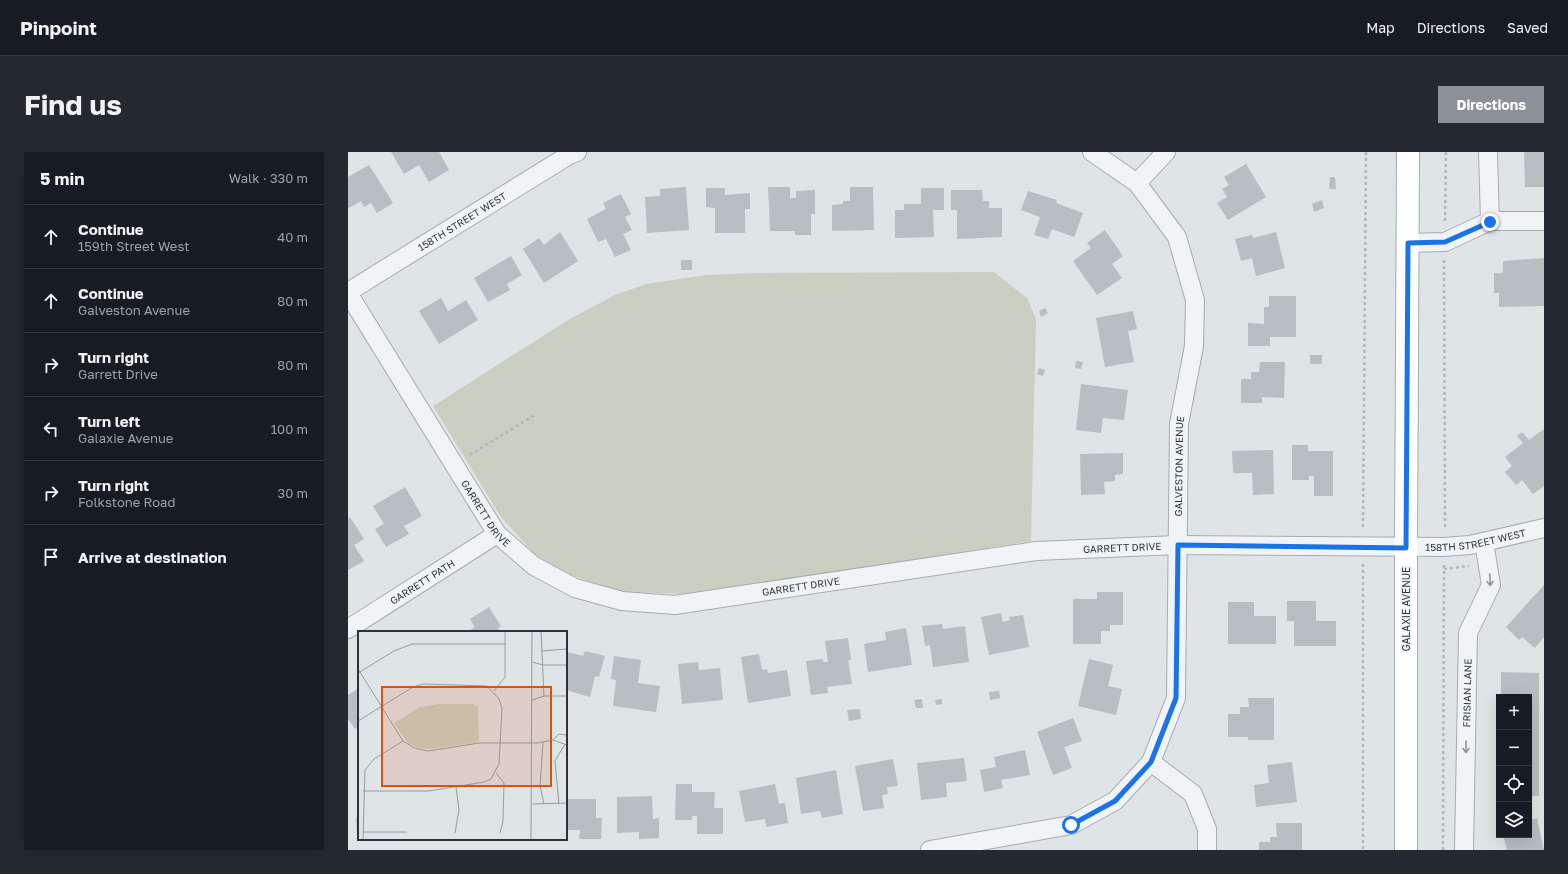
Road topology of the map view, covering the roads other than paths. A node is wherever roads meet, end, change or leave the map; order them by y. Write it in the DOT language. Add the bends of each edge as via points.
graph roads {
  1 [pos="577,152"];
  2 [pos="1092,152"];
  3 [pos="1166,152"];
  4 [pos="1408,152"];
  5 [pos="1488,152"];
  6 [pos="1137,183"];
  7 [pos="1544,221"];
  8 [pos="1490,222"];
  9 [pos="1408,243"];
  10 [pos="348,293"];
  11 [pos="1544,528"];
  12 [pos="497,534"];
  13 [pos="1484,542"];
  14 [pos="1178,545"];
  15 [pos="1406,548"];
  16 [pos="348,629"];
  17 [pos="1151,762"];
  18 [pos="930,850"];
  19 [pos="1207,850"];
  20 [pos="1406,850"];
  21 [pos="1464,850"];
  1 -- 10 [label="street, 158TH STREET WEST"];
  2 -- 6 [label="street"];
  3 -- 6 [label="street"];
  4 -- 9 [label="street, GALAXIE AVENUE"];
  5 -- 8 [label="street"];
  6 -- 14 [label="street, GALVESTON AVENUE" via="1177,237 1195,300 1194,346 1179,424"];
  7 -- 8 [label="street"];
  8 -- 9 [label="street" via="1445,242"];
  9 -- 15 [label="street, GALAXIE AVENUE"];
  10 -- 12 [label="street, GARRETT DRIVE"];
  11 -- 13 [label="street, 158TH STREET WEST"];
  12 -- 14 [label="street, GARRETT DRIVE" via="534,566 575,588 622,601 675,605 1036,551"];
  12 -- 16 [label="street, GARRETT PATH"];
  13 -- 15 [label="street, 158TH STREET WEST" via="1443,548"];
  13 -- 21 [label="street, FRISIAN LANE, one-way" via="1491,585 1468,633"];
  14 -- 15 [label="street, GARRETT DRIVE"];
  14 -- 17 [label="street, GALVESTON AVENUE" via="1176,698"];
  15 -- 20 [label="street, GALAXIE AVENUE"];
  17 -- 18 [label="street" via="1115,801 1071,825"];
  17 -- 19 [label="street" via="1194,794 1207,829"];
}
